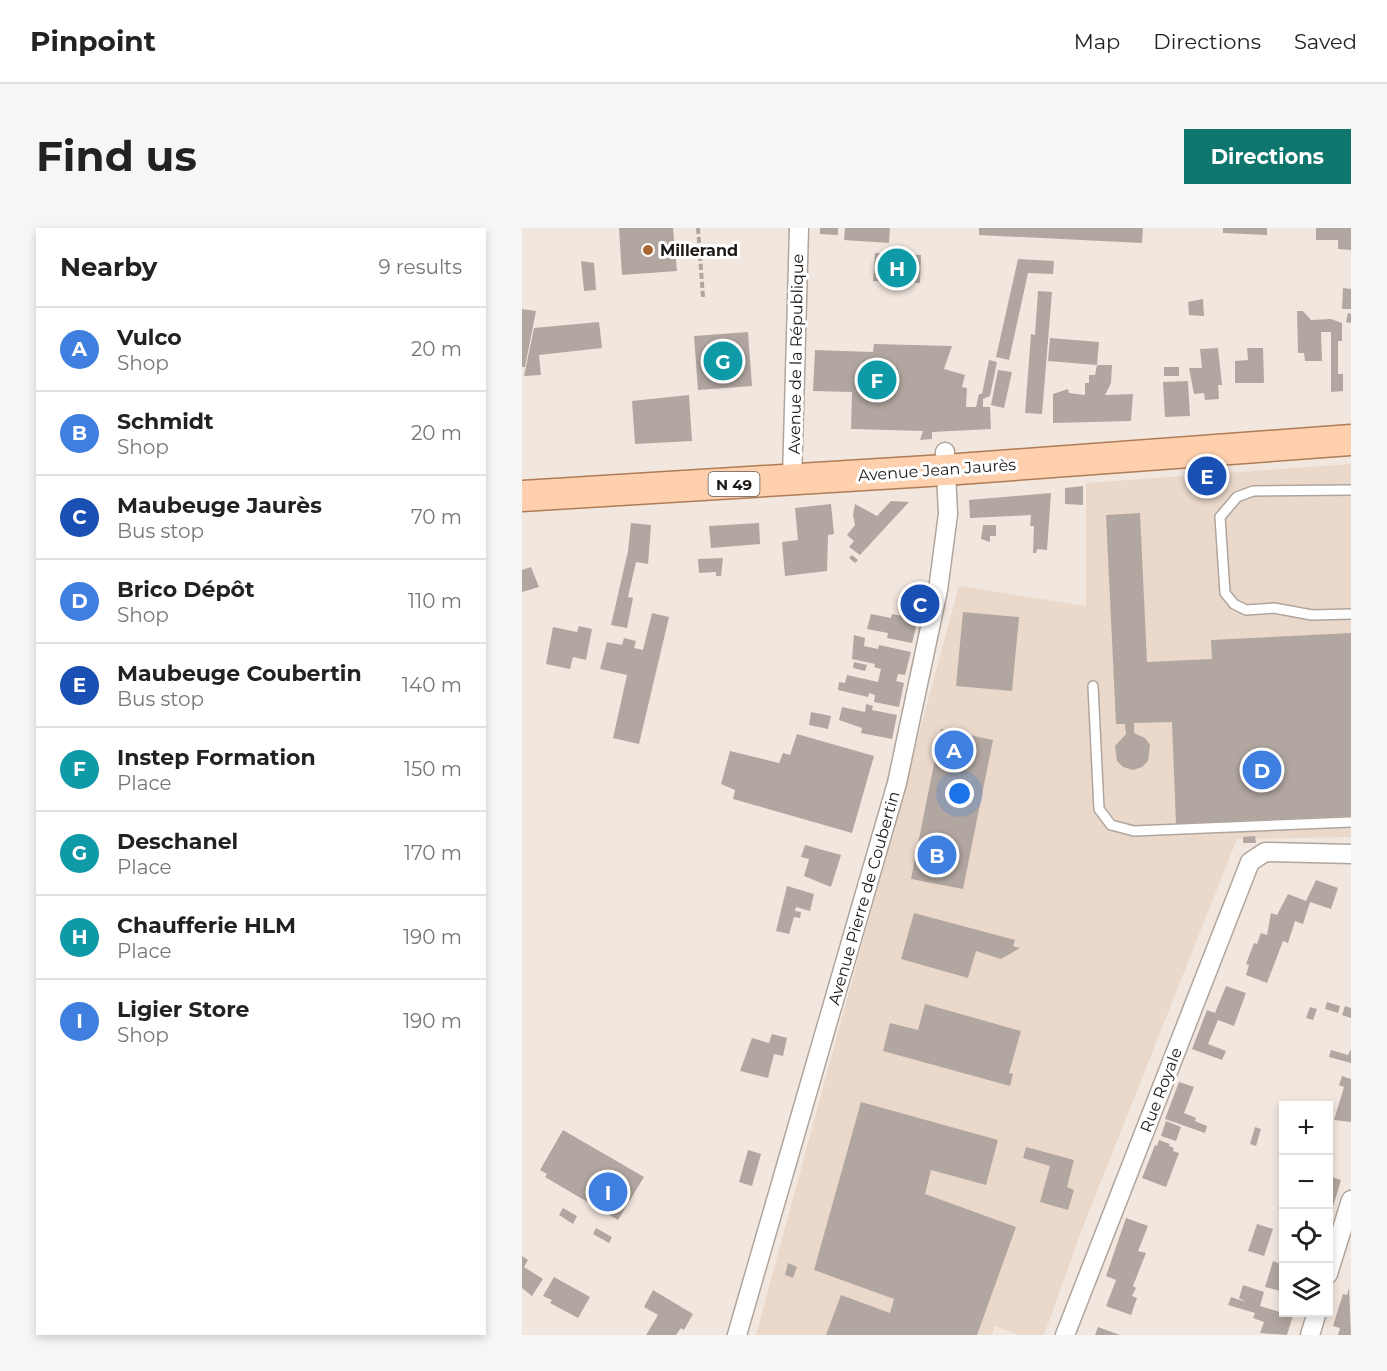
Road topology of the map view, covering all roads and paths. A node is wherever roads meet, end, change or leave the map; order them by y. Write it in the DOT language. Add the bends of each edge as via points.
graph roads {
  1 [pos="698,228"];
  2 [pos="799,228"];
  3 [pos="703,297"];
  4 [pos="1351,422"];
  5 [pos="1351,440"];
  6 [pos="945,461"];
  7 [pos="792,470"];
  8 [pos="522,475"];
  9 [pos="1351,490"];
  10 [pos="522,496"];
  11 [pos="1351,614"];
  12 [pos="1093,686"];
  13 [pos="1351,822"];
  14 [pos="1351,854"];
  15 [pos="1351,1200"];
  16 [pos="1332,1263"];
  17 [pos="1315,1317"];
  18 [pos="736,1335"];
  19 [pos="1065,1335"];
  20 [pos="1310,1335"];
  1 -- 3 [label="path"];
  2 -- 7 [label="street, Avenue de la République"];
  4 -- 6 [label="main road, Avenue Jean Jaurès / N 49"];
  5 -- 6 [label="main road, Avenue Jean Jaurès / N 49"];
  6 -- 7 [label="main road, Avenue Jean Jaurès / N 49"];
  6 -- 18 [label="street, Avenue Pierre de Coubertin" via="948,514 938,590 897,783"];
  7 -- 8 [label="main road, Avenue Jean Jaurès / N 49"];
  7 -- 10 [label="main road, Avenue Jean Jaurès / N 49"];
  9 -- 11 [label="lane" via="1253,491 1237,496 1220,517 1225,593 1234,604 1246,610 1274,608 1312,615"];
  12 -- 13 [label="lane" via="1100,809 1111,825 1134,831"];
  14 -- 19 [label="street, Rue Royale" via="1265,852 1250,862"];
  15 -- 16 [label="street"];
  17 -- 20 [label="street"];
}
